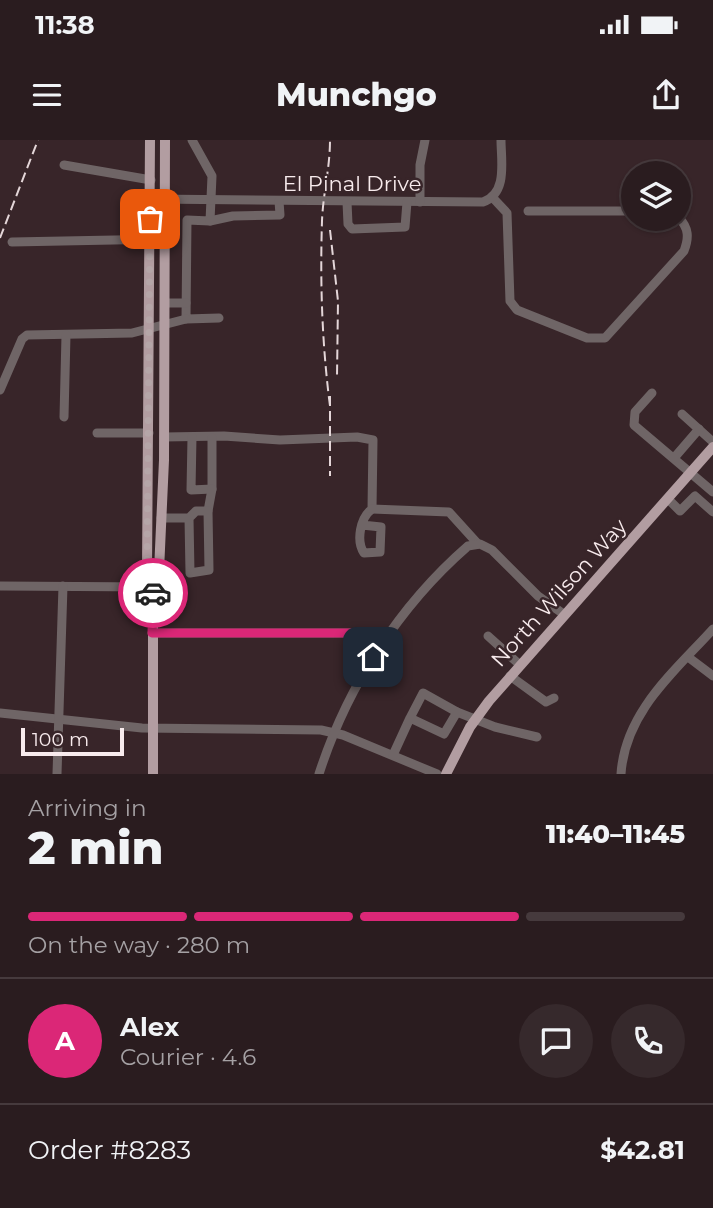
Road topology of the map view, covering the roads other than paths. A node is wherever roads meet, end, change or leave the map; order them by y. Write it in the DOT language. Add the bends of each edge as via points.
graph roads {
  1 [pos="150,140"];
  2 [pos="165,140"];
  3 [pos="192,140"];
  4 [pos="425,140"];
  5 [pos="501,140"];
  6 [pos="64,165"];
  7 [pos="150,180"];
  8 [pos="493,198"];
  9 [pos="150,199"];
  10 [pos="166,200"];
  11 [pos="209,201"];
  12 [pos="279,201"];
  13 [pos="347,202"];
  14 [pos="407,202"];
  15 [pos="420,202"];
  16 [pos="528,211"];
  17 [pos="621,211"];
  18 [pos="210,220"];
  19 [pos="685,231"];
  20 [pos="165,239"];
  21 [pos="150,240"];
  22 [pos="12,242"];
  23 [pos="165,303"];
  24 [pos="186,303"];
  25 [pos="219,318"];
  26 [pos="186,319"];
  27 [pos="164,324"];
  28 [pos="151,328"];
  29 [pos="66,335"];
  30 [pos="0,390"];
  31 [pos="652,393"];
  32 [pos="682,414"];
  33 [pos="64,417"];
  34 [pos="699,429"];
  35 [pos="97,433"];
  36 [pos="149,433"];
  37 [pos="164,437"];
  38 [pos="192,437"];
  39 [pos="212,438"];
  40 [pos="713,445"];
  41 [pos="149,452"];
  42 [pos="674,458"];
  43 [pos="164,462"];
  44 [pos="692,473"];
  45 [pos="212,489"];
  46 [pos="713,492"];
  47 [pos="669,500"];
  48 [pos="372,509"];
  49 [pos="208,511"];
  50 [pos="713,512"];
  51 [pos="161,518"];
  52 [pos="189,518"];
  53 [pos="362,525"];
  54 [pos="473,545"];
  55 [pos="0,586"];
  56 [pos="64,586"];
  57 [pos="153,586"];
  58 [pos="565,615"];
  59 [pos="713,629"];
  60 [pos="152,633"];
  61 [pos="488,636"];
  62 [pos="381,645"];
  63 [pos="688,657"];
  64 [pos="520,665"];
  65 [pos="510,676"];
  66 [pos="713,676"];
  67 [pos="554,698"];
  68 [pos="457,712"];
  69 [pos="0,713"];
  70 [pos="410,718"];
  71 [pos="59,719"];
  72 [pos="475,720"];
  73 [pos="153,728"];
  74 [pos="333,733"];
  75 [pos="537,737"];
  76 [pos="393,755"];
  77 [pos="57,774"];
  78 [pos="153,774"];
  79 [pos="319,774"];
  80 [pos="437,774"];
  81 [pos="446,774"];
  82 [pos="621,774"];
  1 -- 7 [label="main road"];
  2 -- 10 [label="main road"];
  3 -- 11 [label="street" via="212,176"];
  4 -- 15 [label="street"];
  5 -- 8 [label="street" via="500,179"];
  6 -- 7 [label="street"];
  7 -- 9 [label="main road"];
  8 -- 15 [label="street, El Pinal Drive"];
  8 -- 19 [label="street" via="507,212 510,301 517,310 587,338 605,338 684,251 689,239"];
  9 -- 10 [label="street, El Pinal Drive"];
  9 -- 21 [label="main road"];
  10 -- 11 [label="street, El Pinal Drive"];
  10 -- 20 [label="main road"];
  11 -- 12 [label="street, El Pinal Drive"];
  11 -- 18 [label="street"];
  12 -- 13 [label="street, El Pinal Drive"];
  12 -- 18 [label="street" via="280,215"];
  13 -- 14 [label="street, El Pinal Drive"];
  13 -- 14 [label="street" via="352,229 405,228"];
  14 -- 15 [label="street, El Pinal Drive"];
  16 -- 17 [label="street"];
  18 -- 24 [label="street" via="187,220"];
  20 -- 21 [label="street"];
  20 -- 23 [label="main road"];
  21 -- 22 [label="street"];
  21 -- 28 [label="main road"];
  23 -- 24 [label="street"];
  23 -- 27 [label="main road"];
  24 -- 26 [label="street"];
  25 -- 26 [label="street"];
  26 -- 27 [label="street"];
  27 -- 28 [label="street"];
  27 -- 37 [label="main road"];
  28 -- 29 [label="street"];
  28 -- 36 [label="main road"];
  29 -- 30 [label="street" via="23,337"];
  29 -- 33 [label="street"];
  31 -- 42 [label="street" via="635,412 635,425"];
  32 -- 34 [label="street"];
  34 -- 40 [label="street"];
  34 -- 42 [label="street"];
  35 -- 36 [label="street"];
  36 -- 41 [label="main road"];
  36 -- 43 [label="main road" via="157,435"];
  37 -- 38 [label="street"];
  37 -- 43 [label="main road"];
  38 -- 39 [label="street"];
  38 -- 45 [label="street" via="191,490"];
  39 -- 45 [label="street"];
  39 -- 48 [label="street" via="373,440"];
  40 -- 44 [label="main road, North Wilson Way"];
  41 -- 51 [label="main road" via="155,469 155,509"];
  41 -- 57 [label="main road" via="147,572"];
  42 -- 44 [label="street"];
  43 -- 51 [label="main road"];
  44 -- 46 [label="street"];
  44 -- 47 [label="main road, North Wilson Way"];
  45 -- 49 [label="street"];
  47 -- 50 [label="street" via="680,511 695,496"];
  47 -- 58 [label="main road, North Wilson Way"];
  48 -- 53 [label="street"];
  48 -- 54 [label="street" via="446,511"];
  49 -- 52 [label="street" via="195,511"];
  49 -- 52 [label="street" via="209,570 190,573"];
  51 -- 52 [label="street"];
  51 -- 57 [label="main road" via="159,571"];
  54 -- 58 [label="street" via="492,550 538,596"];
  54 -- 62 [label="street"];
  55 -- 56 [label="street"];
  56 -- 57 [label="street"];
  56 -- 71 [label="street"];
  57 -- 60 [label="main road"];
  58 -- 64 [label="main road, North Wilson Way"];
  59 -- 63 [label="street"];
  60 -- 62 [label="street" via="356,633"];
  60 -- 73 [label="main road"];
  61 -- 64 [label="street"];
  62 -- 74 [label="street"];
  63 -- 66 [label="street"];
  63 -- 82 [label="street" via="638,715 625,744"];
  64 -- 65 [label="main road, North Wilson Way"];
  65 -- 67 [label="street" via="537,698 546,702"];
  65 -- 72 [label="main road, North Wilson Way"];
  68 -- 70 [label="street" via="444,734"];
  68 -- 70 [label="street" via="423,694"];
  68 -- 72 [label="street"];
  69 -- 71 [label="street"];
  70 -- 76 [label="street"];
  71 -- 73 [label="street"];
  71 -- 77 [label="street"];
  72 -- 75 [label="street"];
  72 -- 81 [label="main road, North Wilson Way"];
  73 -- 74 [label="street"];
  73 -- 78 [label="main road"];
  74 -- 76 [label="street"];
  74 -- 79 [label="street"];
  76 -- 80 [label="street"];
}
